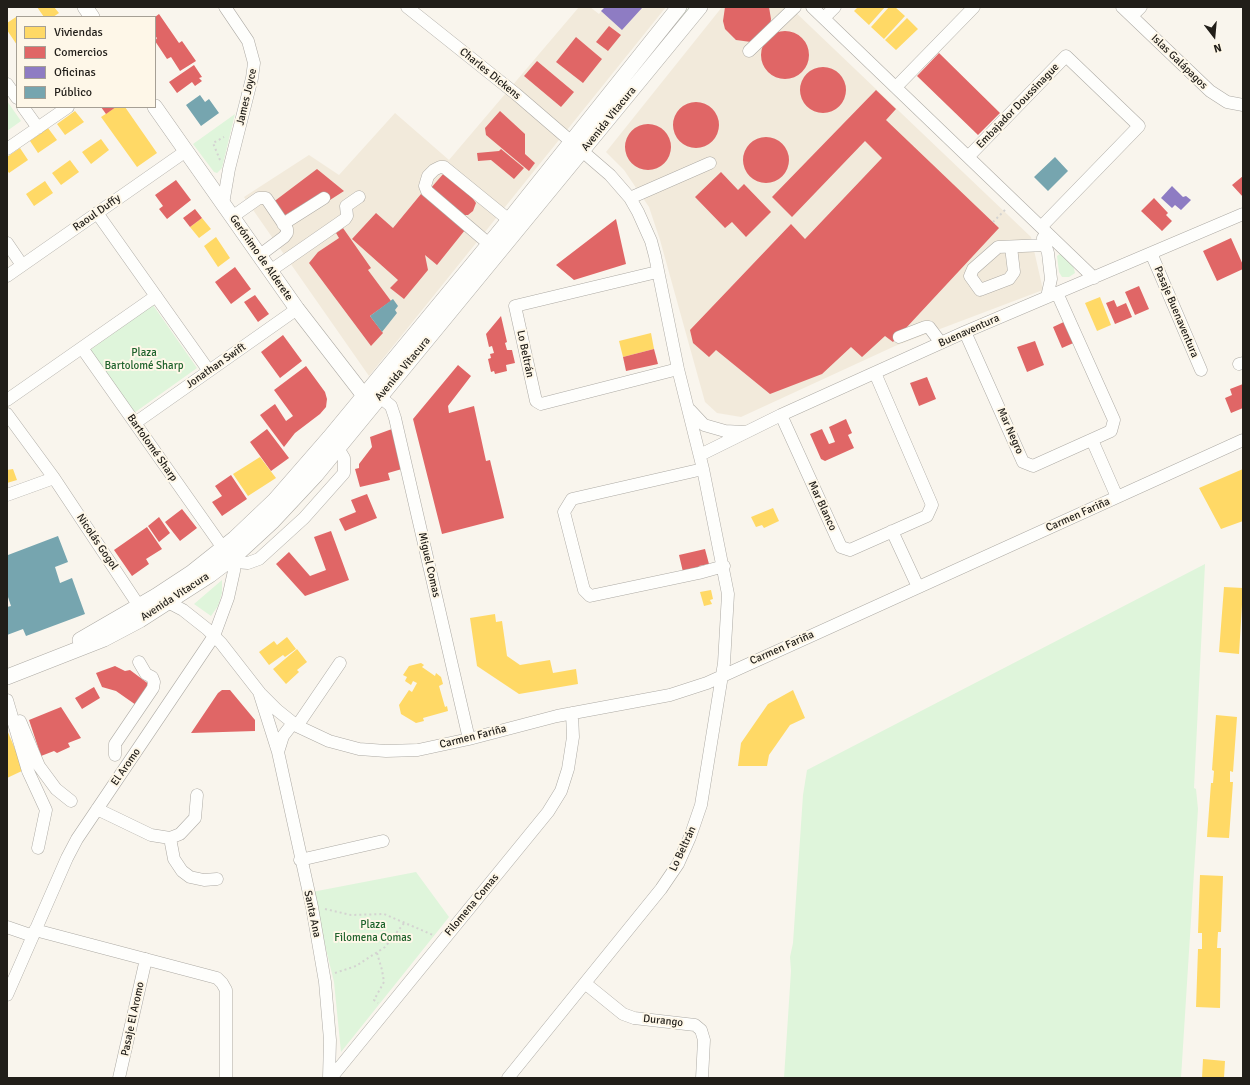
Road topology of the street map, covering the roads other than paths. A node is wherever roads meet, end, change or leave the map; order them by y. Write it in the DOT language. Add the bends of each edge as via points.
graph roads {
  1 [pos="85,7"];
  2 [pos="225,7"];
  3 [pos="407,7"];
  4 [pos="700,7"];
  5 [pos="795,7"];
  6 [pos="812,7"];
  7 [pos="835,7"];
  8 [pos="974,7"];
  9 [pos="1122,7"];
  10 [pos="1141,7"];
  11 [pos="673,9"];
  12 [pos="91,16"];
  13 [pos="1132,16"];
  14 [pos="824,18"];
  15 [pos="749,51"];
  16 [pos="7,84"];
  17 [pos="896,87"];
  18 [pos="16,97"];
  19 [pos="1243,105"];
  20 [pos="24,108"];
  21 [pos="67,108"];
  22 [pos="156,108"];
  23 [pos="38,128"];
  24 [pos="577,146"];
  25 [pos="7,149"];
  26 [pos="186,151"];
  27 [pos="969,156"];
  28 [pos="710,163"];
  29 [pos="229,169"];
  30 [pos="210,185"];
  31 [pos="359,197"];
  32 [pos="324,198"];
  33 [pos="630,198"];
  34 [pos="223,204"];
  35 [pos="1025,210"];
  36 [pos="97,213"];
  37 [pos="1243,214"];
  38 [pos="232,217"];
  39 [pos="509,220"];
  40 [pos="283,224"];
  41 [pos="1042,226"];
  42 [pos="7,243"];
  43 [pos="489,244"];
  44 [pos="1046,245"];
  45 [pos="1011,247"];
  46 [pos="1151,253"];
  47 [pos="260,255"];
  48 [pos="22,265"];
  49 [pos="270,271"];
  50 [pos="657,272"];
  51 [pos="7,276"];
  52 [pos="1094,278"];
  53 [pos="1052,295"];
  54 [pos="156,296"];
  55 [pos="297,309"];
  56 [pos="965,332"];
  57 [pos="899,337"];
  58 [pos="941,343"];
  59 [pos="82,348"];
  60 [pos="678,369"];
  61 [pos="1201,370"];
  62 [pos="209,371"];
  63 [pos="875,373"];
  64 [pos="372,399"];
  65 [pos="7,400"];
  66 [pos="688,408"];
  67 [pos="7,414"];
  68 [pos="781,415"];
  69 [pos="135,423"];
  70 [pos="745,432"];
  71 [pos="1092,440"];
  72 [pos="1243,440"];
  73 [pos="338,448"];
  74 [pos="700,455"];
  75 [pos="703,469"];
  76 [pos="54,478"];
  77 [pos="7,495"];
  78 [pos="1117,497"];
  79 [pos="892,531"];
  80 [pos="231,555"];
  81 [pos="724,566"];
  82 [pos="918,587"];
  83 [pos="156,596"];
  84 [pos="170,602"];
  85 [pos="139,606"];
  86 [pos="214,636"];
  87 [pos="46,660"];
  88 [pos="139,662"];
  89 [pos="340,663"];
  90 [pos="721,676"];
  91 [pos="7,677"];
  92 [pos="260,693"];
  93 [pos="7,700"];
  94 [pos="572,713"];
  95 [pos="295,725"];
  96 [pos="469,739"];
  97 [pos="278,752"];
  98 [pos="115,755"];
  99 [pos="197,795"];
  100 [pos="71,801"];
  101 [pos="97,809"];
  102 [pos="170,838"];
  103 [pos="382,841"];
  104 [pos="38,848"];
  105 [pos="300,860"];
  106 [pos="217,879"];
  107 [pos="7,927"];
  108 [pos="34,933"];
  109 [pos="146,959"];
  110 [pos="586,984"];
  111 [pos="7,995"];
  112 [pos="119,1078"];
  113 [pos="226,1078"];
  114 [pos="330,1078"];
  115 [pos="508,1078"];
  116 [pos="702,1078"];
  1 -- 12 [label="main road"];
  2 -- 29 [label="street, James Joyce" via="248,41 254,63"];
  3 -- 24 [label="street, Charles Dickens"];
  4 -- 24 [label="main road, Avenida Vitacura"];
  5 -- 15 [label="street"];
  6 -- 14 [label="street, Embajador Doussinague"];
  7 -- 14 [label="street"];
  8 -- 17 [label="street"];
  9 -- 13 [label="street, Islas Galápagos"];
  10 -- 13 [label="street"];
  11 -- 24 [label="main road, Avenida Vitacura"];
  13 -- 19 [label="street, Islas Galápagos" via="1210,92 1227,102"];
  14 -- 17 [label="street, Embajador Doussinague"];
  16 -- 18 [label="street"];
  17 -- 27 [label="street, Embajador Doussinague"];
  20 -- 23 [label="street"];
  21 -- 23 [label="street"];
  22 -- 26 [label="main road, Gerónimo de Alderete"];
  23 -- 25 [label="street"];
  24 -- 33 [label="street, Lo Beltrán" via="610,175"];
  24 -- 39 [label="main road, Avenida Vitacura"];
  24 -- 64 [label="main road, Avenida Vitacura"];
  26 -- 30 [label="main road, Gerónimo de Alderete"];
  26 -- 36 [label="street, Raoul Duffy"];
  27 -- 35 [label="street, Embajador Doussinague"];
  27 -- 41 [label="street, Embajador Doussinague" via="1066,56 1139,126"];
  28 -- 33 [label="street"];
  29 -- 30 [label="street"];
  29 -- 34 [label="street, James Joyce"];
  30 -- 34 [label="main road, Gerónimo de Alderete"];
  31 -- 49 [label="street" via="346,206 345,219"];
  32 -- 40 [label="street"];
  33 -- 50 [label="street, Lo Beltrán" via="645,226 655,256"];
  34 -- 38 [label="main road, Gerónimo de Alderete"];
  35 -- 41 [label="street, Embajador Doussinague"];
  35 -- 44 [label="street, Embajador Doussinague"];
  36 -- 48 [label="street, Raoul Duffy"];
  36 -- 54 [label="street"];
  37 -- 46 [label="street, Buenaventura"];
  38 -- 40 [label="street" via="259,198 266,198"];
  38 -- 47 [label="main road, Gerónimo de Alderete"];
  39 -- 43 [label="main road, Avenida Vitacura"];
  39 -- 43 [label="street" via="444,167 431,173 425,186 427,191"];
  40 -- 47 [label="street" via="287,229 284,237"];
  41 -- 52 [label="street, Embajador Doussinague"];
  42 -- 48 [label="street"];
  43 -- 64 [label="main road, Avenida Vitacura"];
  44 -- 45 [label="street"];
  44 -- 53 [label="street, Embajador Doussinague"];
  46 -- 52 [label="street, Buenaventura"];
  46 -- 61 [label="street, Pasaje Buenaventura"];
  47 -- 49 [label="main road, Gerónimo de Alderete"];
  48 -- 51 [label="street, Raoul Duffy"];
  49 -- 55 [label="main road, Gerónimo de Alderete"];
  50 -- 60 [label="street, Lo Beltrán"];
  50 -- 60 [label="street, Lo Beltrán" via="515,306 536,401 541,404"];
  52 -- 53 [label="street, Buenaventura"];
  53 -- 56 [label="street, Buenaventura"];
  53 -- 71 [label="street, Mar Negro" via="1114,420 1111,431"];
  54 -- 59 [label="street"];
  54 -- 62 [label="street"];
  55 -- 62 [label="street, Jonathan Swift"];
  55 -- 64 [label="main road, Gerónimo de Alderete"];
  56 -- 58 [label="street, Buenaventura"];
  56 -- 71 [label="street, Mar Negro" via="1024,462 1033,466"];
  57 -- 58 [label="street" via="929,327"];
  58 -- 63 [label="street, Buenaventura"];
  59 -- 65 [label="street"];
  59 -- 69 [label="street, Bartolomé Sharp"];
  60 -- 66 [label="street, Lo Beltrán"];
  62 -- 69 [label="street, Jonathan Swift"];
  63 -- 68 [label="street, Buenaventura"];
  63 -- 79 [label="street, Mar Blanco" via="932,505 927,516"];
  64 -- 73 [label="main road, Avenida Vitacura"];
  64 -- 80 [label="main road, Avenida Vitacura" via="235,538"];
  64 -- 96 [label="street, Miguel Comas" via="391,406 395,418"];
  66 -- 70 [label="street" via="704,425 725,431"];
  66 -- 74 [label="street, Lo Beltrán"];
  67 -- 76 [label="street, Nicolás Gogol"];
  68 -- 70 [label="street, Buenaventura"];
  68 -- 79 [label="street, Mar Blanco" via="841,547 850,550"];
  69 -- 80 [label="street, Bartolomé Sharp"];
  70 -- 74 [label="street, Buenaventura"];
  71 -- 78 [label="street"];
  72 -- 78 [label="street, Carmen Fariña"];
  73 -- 80 [label="main road, Avenida Vitacura" via="291,503"];
  73 -- 80 [label="street" via="344,458 344,473 304,518 259,559 248,563"];
  74 -- 75 [label="street, Lo Beltrán"];
  75 -- 81 [label="street, Lo Beltrán"];
  75 -- 81 [label="street" via="572,499 564,512 584,590 590,596"];
  76 -- 77 [label="street"];
  76 -- 85 [label="street, Nicolás Gogol"];
  78 -- 82 [label="street, Carmen Fariña"];
  79 -- 82 [label="street"];
  80 -- 83 [label="main road, Avenida Vitacura" via="191,573"];
  80 -- 84 [label="main road, Avenida Vitacura"];
  80 -- 86 [label="street, El Aromo" via="228,598"];
  81 -- 90 [label="street, Lo Beltrán" via="728,594"];
  82 -- 90 [label="street, Carmen Fariña"];
  83 -- 84 [label="street, Carmen Fariña"];
  83 -- 85 [label="main road, Avenida Vitacura"];
  84 -- 86 [label="street, Carmen Fariña" via="188,613"];
  84 -- 87 [label="main road, Avenida Vitacura" via="104,639"];
  85 -- 87 [label="main road, Avenida Vitacura"];
  86 -- 92 [label="street, Carmen Fariña"];
  86 -- 101 [label="street, El Aromo"];
  87 -- 91 [label="main road, Avenida Vitacura"];
  88 -- 98 [label="street" via="146,674 152,677 153,688 115,744"];
  89 -- 95 [label="street"];
  90 -- 94 [label="street, Carmen Fariña" via="670,695"];
  90 -- 110 [label="street, Lo Beltrán" via="701,805 690,837 678,864 661,890"];
  92 -- 95 [label="street, Carmen Fariña"];
  92 -- 97 [label="street, Santa Ana"];
  93 -- 100 [label="street" via="20,722 39,766 56,789"];
  93 -- 104 [label="street" via="28,771 46,810"];
  94 -- 96 [label="street, Carmen Fariña"];
  94 -- 114 [label="street, Filomena Comas" via="573,737 568,769 561,791 548,812"];
  95 -- 96 [label="street, Carmen Fariña" via="329,741 372,751 418,750"];
  95 -- 97 [label="street" via="283,736"];
  97 -- 105 [label="street, Santa Ana"];
  99 -- 102 [label="street" via="195,818 180,834"];
  101 -- 102 [label="street" via="151,835"];
  101 -- 108 [label="street, El Aromo" via="67,858"];
  102 -- 106 [label="street" via="174,858 182,871 190,877"];
  103 -- 105 [label="street"];
  105 -- 114 [label="street, Santa Ana" via="324,973 330,1040"];
  107 -- 108 [label="street"];
  108 -- 109 [label="street"];
  108 -- 111 [label="street, El Aromo"];
  109 -- 112 [label="street, Pasaje El Aromo"];
  109 -- 113 [label="street" via="217,978 222,983 227,999"];
  110 -- 115 [label="street, Lo Beltrán"];
  110 -- 116 [label="street, Durango" via="623,1014 634,1018 695,1025 701,1030 704,1040"];
}
